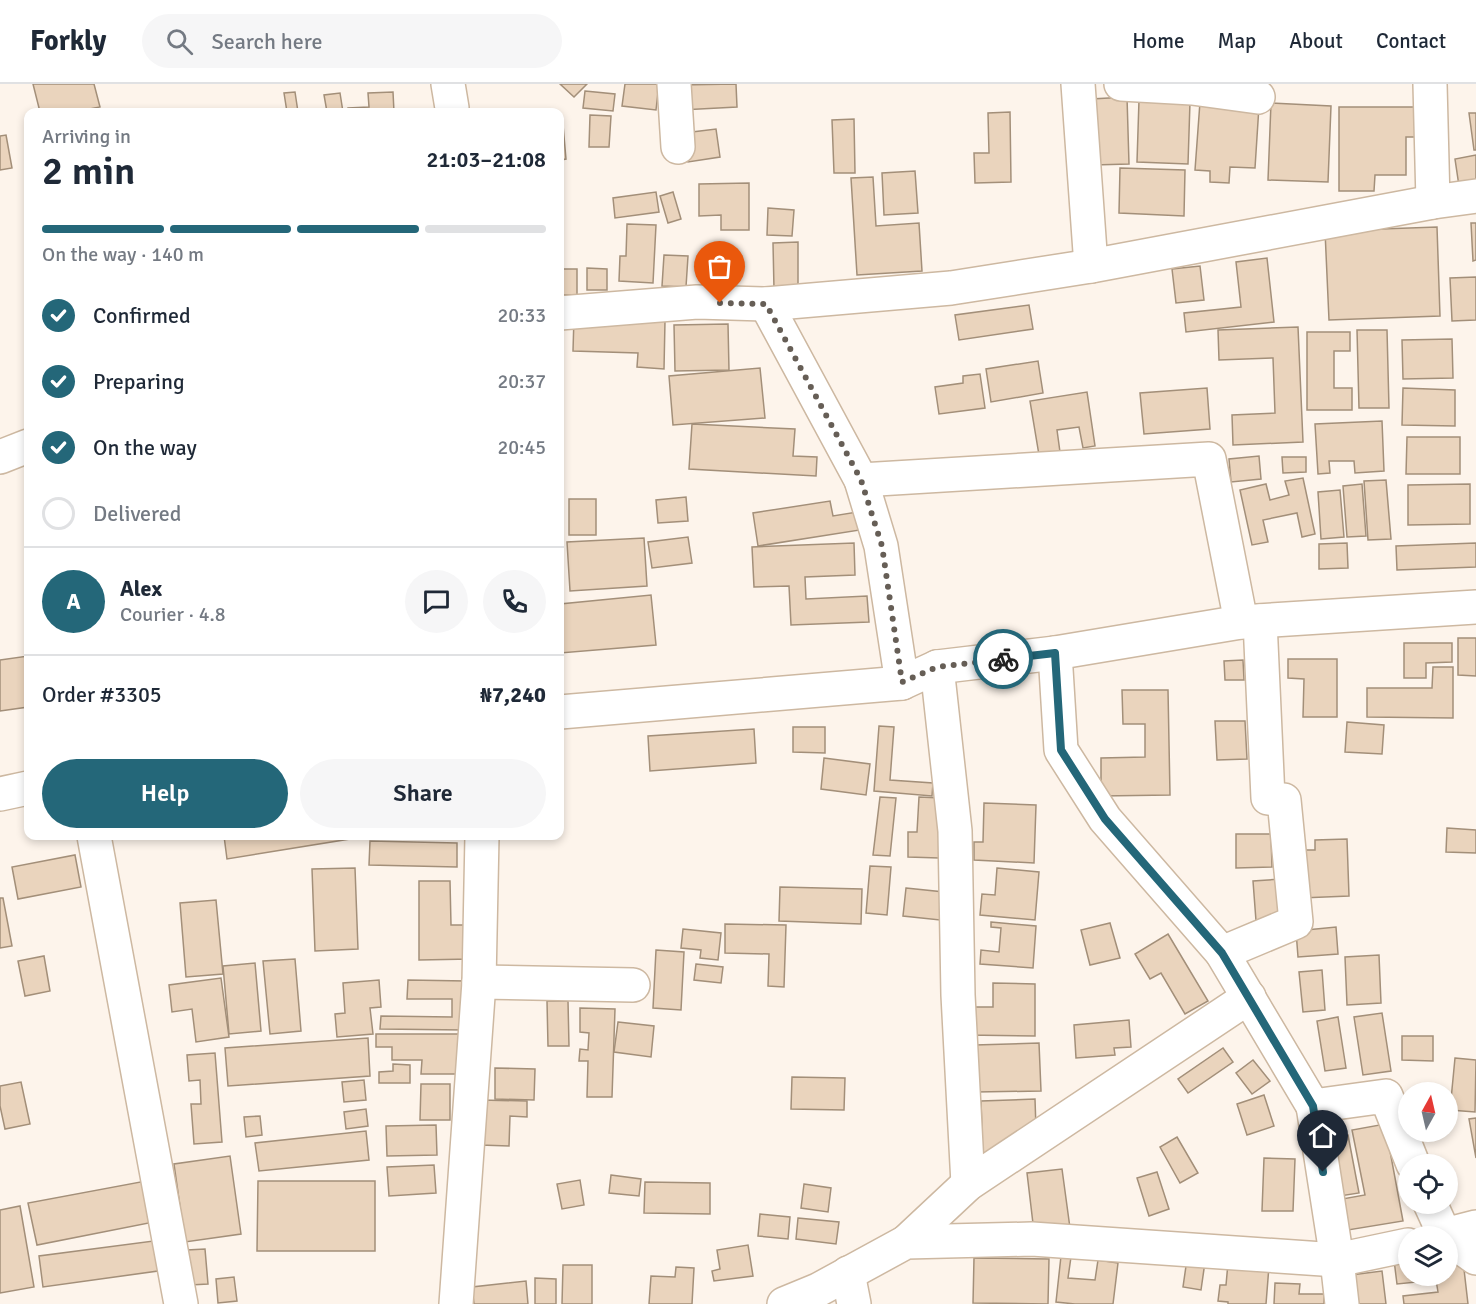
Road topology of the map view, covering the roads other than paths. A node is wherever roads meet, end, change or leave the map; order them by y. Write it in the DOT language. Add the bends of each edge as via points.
graph roads {
  1 [pos="674,84"];
  2 [pos="1078,84"];
  3 [pos="1121,84"];
  4 [pos="1430,84"];
  5 [pos="1258,97"];
  6 [pos="678,147"];
  7 [pos="1476,196"];
  8 [pos="1433,202"];
  9 [pos="1091,266"];
  10 [pos="766,304"];
  11 [pos="564,313"];
  12 [pos="24,448"];
  13 [pos="0,457"];
  14 [pos="861,480"];
  15 [pos="1476,607"];
  16 [pos="1251,622"];
  17 [pos="1055,653"];
  18 [pos="937,667"];
  19 [pos="902,682"];
  20 [pos="564,712"];
  21 [pos="24,789"];
  22 [pos="0,794"];
  23 [pos="95,840"];
  24 [pos="482,840"];
  25 [pos="1222,953"];
  26 [pos="479,982"];
  27 [pos="633,985"];
  28 [pos="1249,997"];
  29 [pos="1313,1106"];
  30 [pos="1409,1154"];
  31 [pos="968,1184"];
  32 [pos="1476,1227"];
  33 [pos="1458,1232"];
  34 [pos="906,1242"];
  35 [pos="1458,1246"];
  36 [pos="1398,1247"];
  37 [pos="1476,1258"];
  38 [pos="1337,1260"];
  39 [pos="851,1289"];
  40 [pos="181,1304"];
  41 [pos="456,1304"];
  42 [pos="784,1304"];
  43 [pos="1342,1304"];
  1 -- 6 [label="street"];
  2 -- 9 [label="street"];
  3 -- 5 [label="street"];
  4 -- 8 [label="street"];
  7 -- 8 [label="street"];
  8 -- 9 [label="street"];
  9 -- 10 [label="street" via="951,288"];
  10 -- 11 [label="street" via="697,302"];
  10 -- 14 [label="street"];
  12 -- 13 [label="street"];
  14 -- 16 [label="street" via="1209,459"];
  14 -- 19 [label="street" via="882,546"];
  15 -- 16 [label="street"];
  16 -- 17 [label="street"];
  16 -- 25 [label="street" via="1268,798 1284,800 1296,922"];
  17 -- 18 [label="street"];
  17 -- 25 [label="street" via="1061,750 1105,819"];
  18 -- 19 [label="street"];
  18 -- 31 [label="street" via="955,831 958,995"];
  19 -- 20 [label="street"];
  21 -- 22 [label="street"];
  23 -- 40 [label="street"];
  24 -- 26 [label="street"];
  25 -- 28 [label="street"];
  26 -- 27 [label="street"];
  26 -- 41 [label="street"];
  28 -- 29 [label="street"];
  28 -- 31 [label="street"];
  29 -- 30 [label="street" via="1386,1096"];
  29 -- 38 [label="street"];
  31 -- 34 [label="street"];
  32 -- 33 [label="street"];
  34 -- 38 [label="street" via="1032,1239"];
  34 -- 39 [label="street"];
  35 -- 37 [label="street"];
  36 -- 38 [label="street"];
  38 -- 43 [label="street"];
  39 -- 42 [label="street" via="818,1290"];
}
